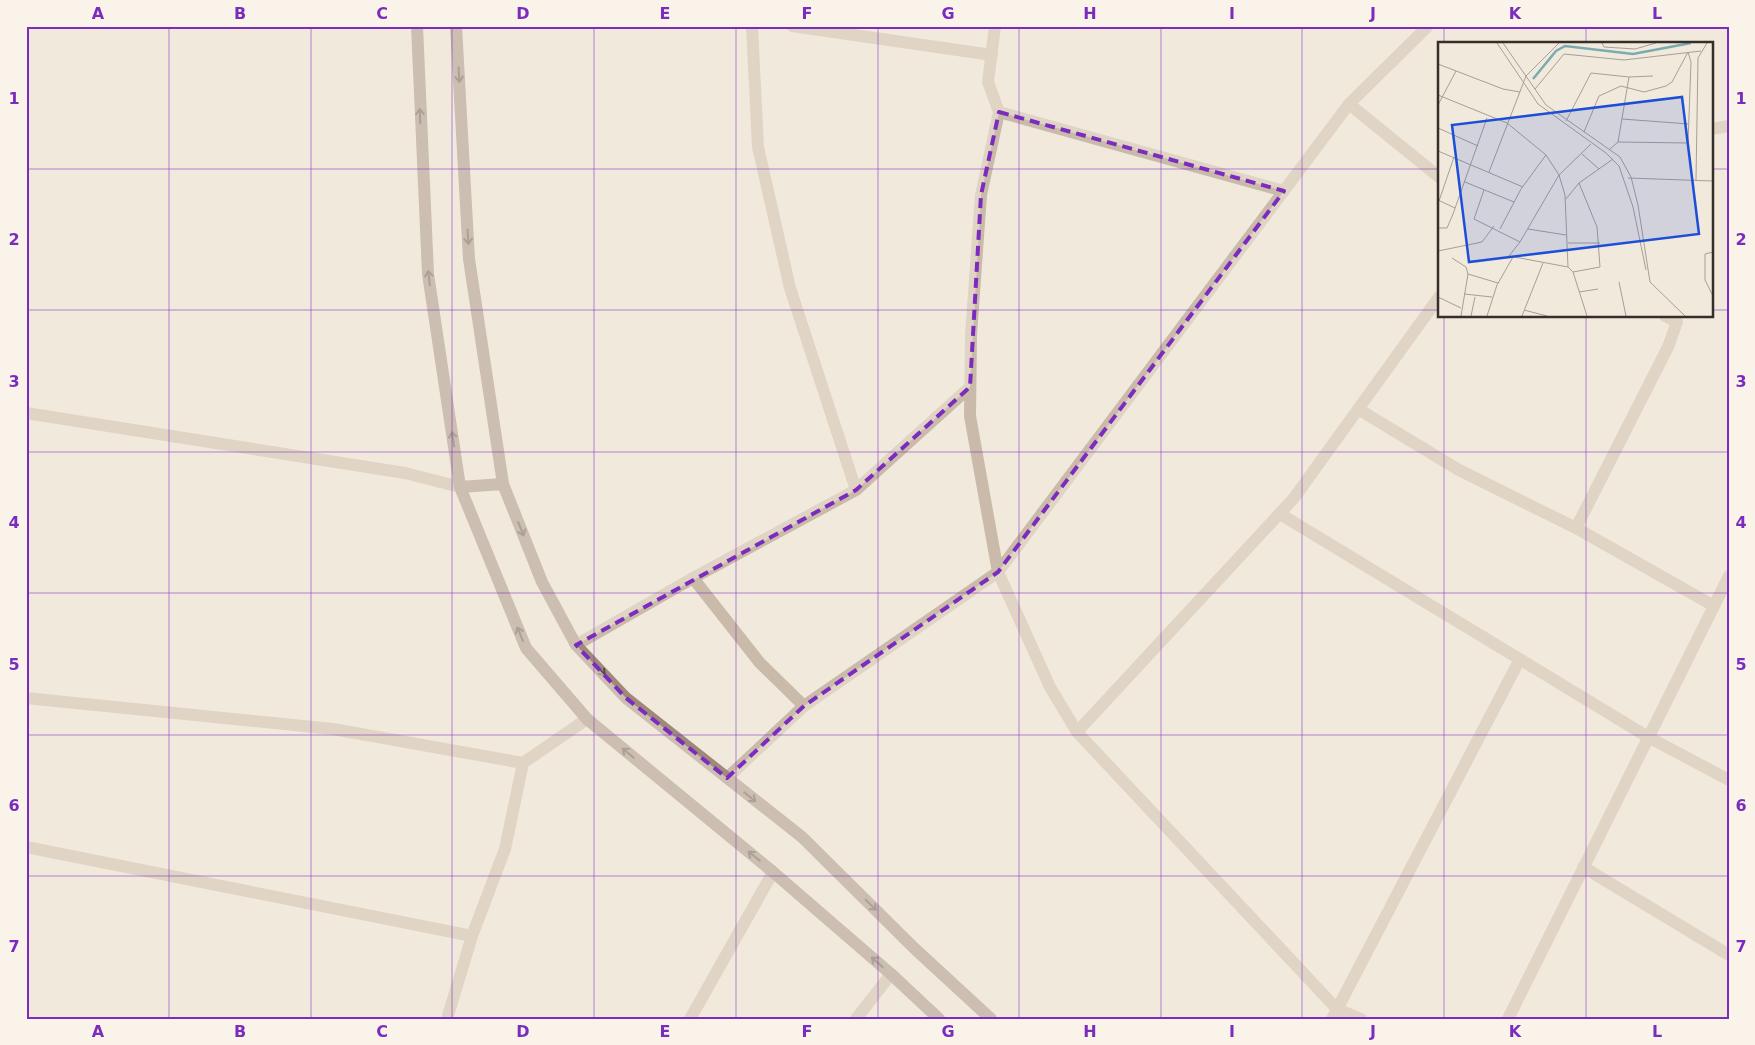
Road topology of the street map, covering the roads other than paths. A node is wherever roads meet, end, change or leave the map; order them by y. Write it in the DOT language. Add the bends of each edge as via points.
graph roads {
  1 [pos="417,26"];
  2 [pos="456,26"];
  3 [pos="752,26"];
  4 [pos="792,26"];
  5 [pos="995,26"];
  6 [pos="1428,26"];
  7 [pos="992,55"];
  8 [pos="1349,104"];
  9 [pos="999,112"];
  10 [pos="1729,126"];
  11 [pos="1712,130"];
  12 [pos="1438,176"];
  13 [pos="1284,191"];
  14 [pos="1438,297"];
  15 [pos="1669,318"];
  16 [pos="970,387"];
  17 [pos="1358,409"];
  18 [pos="26,412"];
  19 [pos="503,484"];
  20 [pos="460,487"];
  21 [pos="856,490"];
  22 [pos="1280,514"];
  23 [pos="1576,528"];
  24 [pos="998,572"];
  25 [pos="1729,576"];
  26 [pos="693,578"];
  27 [pos="1714,606"];
  28 [pos="576,645"];
  29 [pos="1520,659"];
  30 [pos="26,698"];
  31 [pos="804,706"];
  32 [pos="588,719"];
  33 [pos="1077,732"];
  34 [pos="1648,737"];
  35 [pos="523,762"];
  36 [pos="727,778"];
  37 [pos="1729,780"];
  38 [pos="26,847"];
  39 [pos="1583,867"];
  40 [pos="773,872"];
  41 [pos="472,936"];
  42 [pos="1729,955"];
  43 [pos="891,974"];
  44 [pos="1335,1014"];
  45 [pos="446,1019"];
  46 [pos="690,1019"];
  47 [pos="856,1019"];
  48 [pos="939,1019"];
  49 [pos="991,1019"];
  50 [pos="1361,1019"];
  51 [pos="1508,1019"];
  20 -- 1 [label="street, one-way" via="428,274"];
  2 -- 19 [label="street, one-way" via="469,259"];
  3 -- 21 [label="street" via="758,147 790,288"];
  4 -- 7 [label="street"];
  5 -- 7 [label="street"];
  6 -- 8 [label="street"];
  7 -- 9 [label="street" via="988,82"];
  8 -- 12 [label="street"];
  8 -- 13 [label="street"];
  9 -- 13 [label="street"];
  9 -- 16 [label="street" via="981,195"];
  10 -- 11 [label="street"];
  13 -- 24 [label="street"];
  14 -- 17 [label="street"];
  15 -- 23 [label="street" via="1677,322 1668,346"];
  16 -- 21 [label="street"];
  16 -- 24 [label="street" via="970,416"];
  17 -- 22 [label="street"];
  17 -- 23 [label="street" via="1458,470"];
  18 -- 20 [label="street" via="405,473"];
  19 -- 20 [label="street"];
  19 -- 28 [label="street, one-way" via="542,582"];
  32 -- 20 [label="street, one-way" via="526,648"];
  21 -- 26 [label="street"];
  22 -- 29 [label="street"];
  22 -- 33 [label="street"];
  23 -- 27 [label="street"];
  24 -- 31 [label="street"];
  24 -- 33 [label="street" via="1050,687"];
  25 -- 27 [label="street"];
  26 -- 28 [label="street"];
  26 -- 31 [label="street" via="760,663"];
  27 -- 34 [label="street"];
  28 -- 36 [label="street, one-way" via="626,698"];
  29 -- 34 [label="street"];
  29 -- 44 [label="street"];
  30 -- 35 [label="street" via="332,729"];
  31 -- 36 [label="street"];
  32 -- 35 [label="street"];
  40 -- 32 [label="street, one-way"];
  33 -- 44 [label="street"];
  34 -- 37 [label="street"];
  34 -- 39 [label="street"];
  35 -- 41 [label="street" via="505,849"];
  36 -- 49 [label="street, one-way" via="802,837"];
  38 -- 41 [label="street"];
  39 -- 42 [label="street"];
  39 -- 51 [label="street"];
  43 -- 40 [label="street, one-way"];
  40 -- 46 [label="street"];
  41 -- 45 [label="street"];
  43 -- 47 [label="street"];
  43 -- 48 [label="street"];
  44 -- 50 [label="street"];
}
